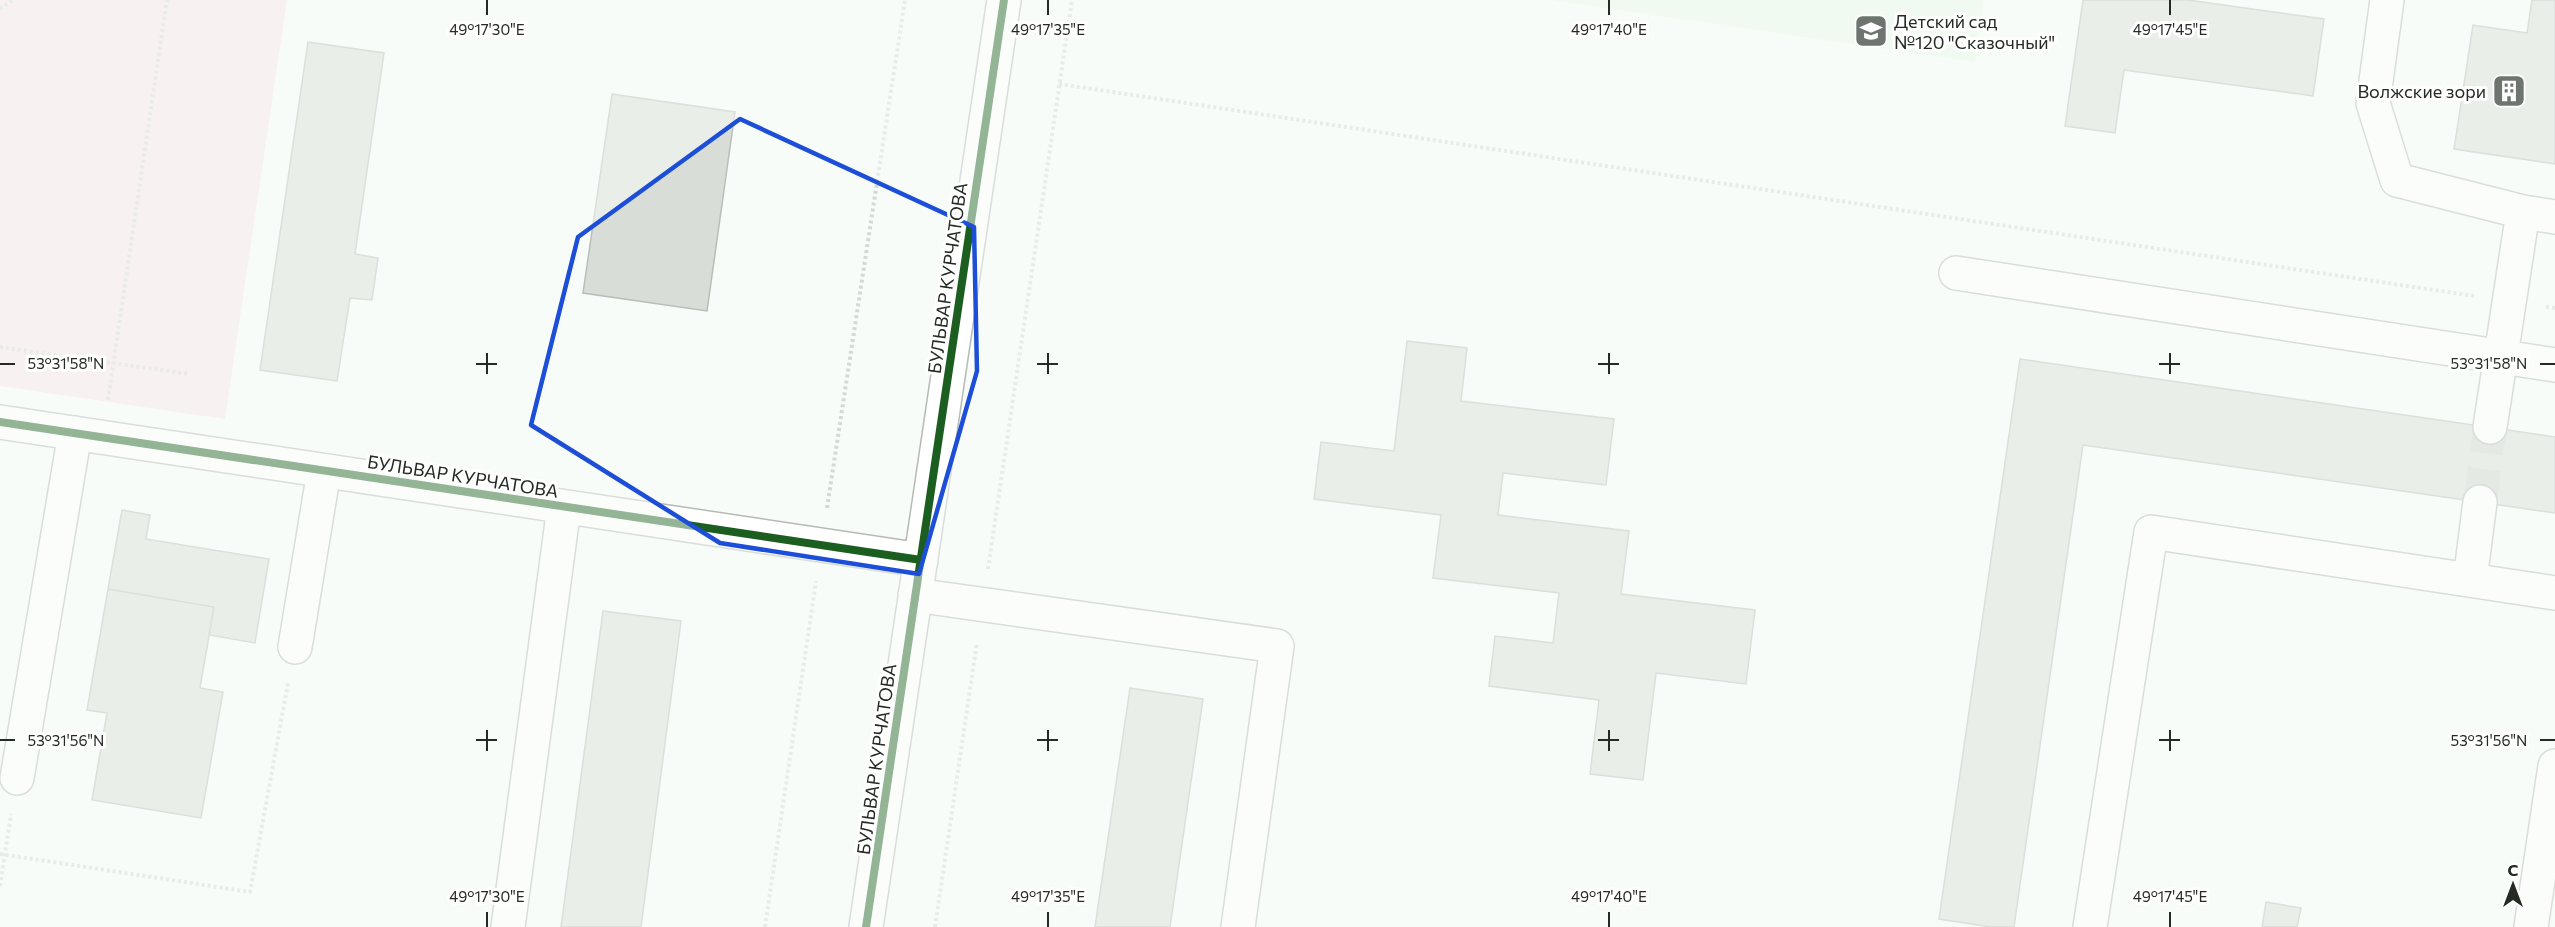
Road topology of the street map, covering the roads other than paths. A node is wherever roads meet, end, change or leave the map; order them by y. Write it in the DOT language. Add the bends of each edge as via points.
graph roads {
  1 [pos="1004,0"];
  2 [pos="2387,0"];
  3 [pos="2523,212"];
  4 [pos="2555,217"];
  5 [pos="1956,273"];
  6 [pos="2501,357"];
  7 [pos="2555,365"];
  8 [pos="0,422"];
  9 [pos="2490,427"];
  10 [pos="89,435"];
  11 [pos="324,471"];
  12 [pos="2480,502"];
  13 [pos="564,507"];
  14 [pos="921,560"];
  15 [pos="2470,580"];
  16 [pos="2555,593"];
  17 [pos="915,595"];
  18 [pos="295,647"];
  19 [pos="2555,766"];
  20 [pos="17,778"];
  21 [pos="508,927"];
  22 [pos="866,927"];
  23 [pos="1238,927"];
  24 [pos="2090,927"];
  25 [pos="2531,927"];
  1 -- 14 [label="street, БУЛЬВАР КУРЧАТОВА"];
  2 -- 3 [label="street" via="2373,103 2397,180"];
  3 -- 4 [label="street"];
  3 -- 6 [label="street"];
  5 -- 6 [label="street"];
  6 -- 7 [label="street"];
  6 -- 9 [label="street"];
  8 -- 10 [label="street, БУЛЬВАР КУРЧАТОВА"];
  10 -- 11 [label="street, БУЛЬВАР КУРЧАТОВА"];
  10 -- 20 [label="street"];
  11 -- 13 [label="street, БУЛЬВАР КУРЧАТОВА"];
  11 -- 18 [label="street"];
  12 -- 15 [label="street"];
  13 -- 14 [label="street, БУЛЬВАР КУРЧАТОВА"];
  13 -- 21 [label="street"];
  14 -- 17 [label="street, БУЛЬВАР КУРЧАТОВА"];
  15 -- 16 [label="street"];
  15 -- 24 [label="street" via="2151,532"];
  17 -- 22 [label="street, БУЛЬВАР КУРЧАТОВА"];
  17 -- 23 [label="street" via="1277,646"];
  19 -- 25 [label="street"];
}
